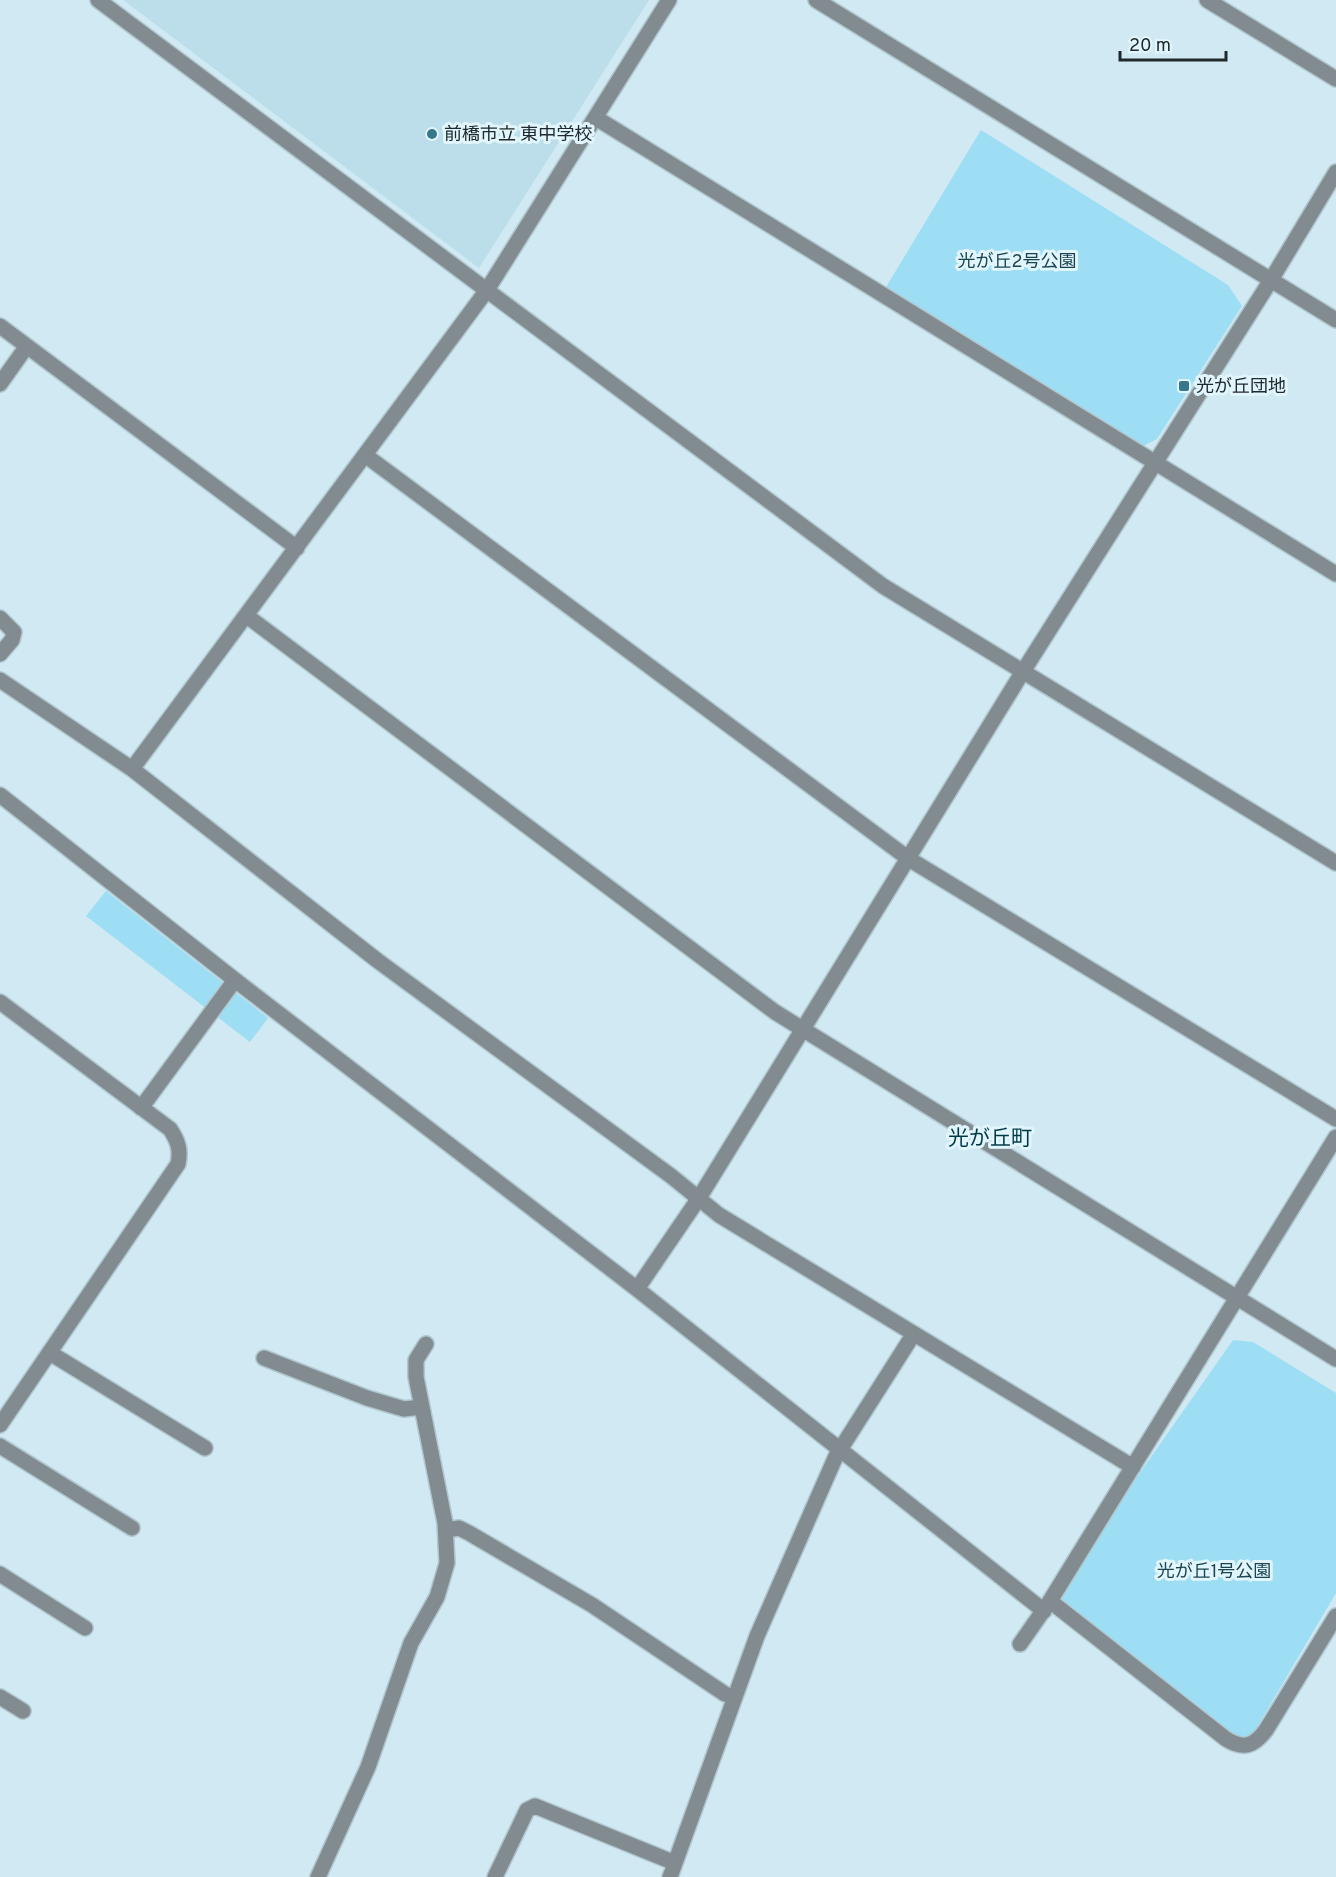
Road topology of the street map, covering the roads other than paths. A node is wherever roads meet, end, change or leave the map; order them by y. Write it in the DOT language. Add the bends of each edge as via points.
graph roads {
  1 [pos="98,0"];
  2 [pos="669,0"];
  3 [pos="816,0"];
  4 [pos="1208,0"];
  5 [pos="1336,79"];
  6 [pos="596,118"];
  7 [pos="1336,172"];
  8 [pos="1271,280"];
  9 [pos="487,290"];
  10 [pos="1336,320"];
  11 [pos="0,326"];
  12 [pos="27,346"];
  13 [pos="0,384"];
  14 [pos="365,455"];
  15 [pos="1155,462"];
  16 [pos="297,548"];
  17 [pos="1336,574"];
  18 [pos="247,616"];
  19 [pos="0,618"];
  20 [pos="0,654"];
  21 [pos="1022,673"];
  22 [pos="0,680"];
  23 [pos="132,770"];
  24 [pos="0,795"];
  25 [pos="909,859"];
  26 [pos="1336,863"];
  27 [pos="235,980"];
  28 [pos="0,1002"];
  29 [pos="801,1029"];
  30 [pos="141,1108"];
  31 [pos="1336,1119"];
  32 [pos="1336,1137"];
  33 [pos="699,1198"];
  34 [pos="637,1289"];
  35 [pos="1236,1298"];
  36 [pos="913,1335"];
  37 [pos="426,1344"];
  38 [pos="50,1353"];
  39 [pos="264,1358"];
  40 [pos="1336,1359"];
  41 [pos="422,1407"];
  42 [pos="0,1425"];
  43 [pos="0,1446"];
  44 [pos="205,1448"];
  45 [pos="840,1449"];
  46 [pos="1132,1467"];
  47 [pos="132,1528"];
  48 [pos="446,1530"];
  49 [pos="0,1574"];
  50 [pos="1047,1606"];
  51 [pos="1336,1616"];
  52 [pos="86,1628"];
  53 [pos="1020,1644"];
  54 [pos="0,1697"];
  55 [pos="734,1697"];
  56 [pos="23,1712"];
  57 [pos="672,1870"];
  58 [pos="318,1877"];
  59 [pos="495,1877"];
  1 -- 9 [label="street"];
  2 -- 6 [label="street"];
  3 -- 8 [label="street"];
  4 -- 5 [label="street"];
  6 -- 9 [label="street"];
  6 -- 15 [label="street"];
  7 -- 8 [label="street"];
  8 -- 10 [label="street"];
  8 -- 15 [label="street"];
  9 -- 14 [label="street"];
  9 -- 21 [label="street" via="882,586"];
  11 -- 12 [label="street"];
  12 -- 13 [label="street"];
  12 -- 16 [label="street"];
  14 -- 16 [label="street"];
  14 -- 25 [label="street"];
  15 -- 17 [label="street"];
  15 -- 21 [label="street"];
  16 -- 18 [label="street"];
  18 -- 23 [label="street"];
  18 -- 29 [label="street"];
  19 -- 20 [label="street" via="14,632"];
  21 -- 25 [label="street"];
  21 -- 26 [label="street"];
  22 -- 23 [label="street"];
  23 -- 33 [label="street" via="378,961"];
  24 -- 27 [label="street"];
  25 -- 29 [label="street"];
  25 -- 31 [label="street"];
  27 -- 30 [label="street"];
  27 -- 34 [label="street"];
  28 -- 30 [label="street"];
  29 -- 33 [label="street"];
  29 -- 35 [label="street"];
  30 -- 38 [label="street" via="174,1135 180,1153 178,1164"];
  32 -- 35 [label="street"];
  33 -- 34 [label="street"];
  33 -- 36 [label="street" via="719,1215"];
  34 -- 45 [label="street"];
  35 -- 40 [label="street"];
  35 -- 46 [label="street"];
  36 -- 45 [label="street"];
  36 -- 46 [label="street"];
  37 -- 41 [label="street" via="416,1360"];
  38 -- 42 [label="street"];
  38 -- 44 [label="street"];
  39 -- 41 [label="street" via="367,1398 404,1409"];
  41 -- 48 [label="street"];
  43 -- 47 [label="street"];
  45 -- 50 [label="street"];
  45 -- 55 [label="street"];
  46 -- 50 [label="street"];
  48 -- 55 [label="street" via="459,1528 469,1533 592,1605"];
  48 -- 58 [label="street" via="443,1583 411,1643 368,1767"];
  49 -- 52 [label="street"];
  50 -- 51 [label="street" via="1226,1739 1244,1746 1254,1744 1266,1730"];
  50 -- 53 [label="street"];
  54 -- 56 [label="street"];
  55 -- 57 [label="street"];
  57 -- 59 [label="street" via="535,1806 526,1810"];
}
